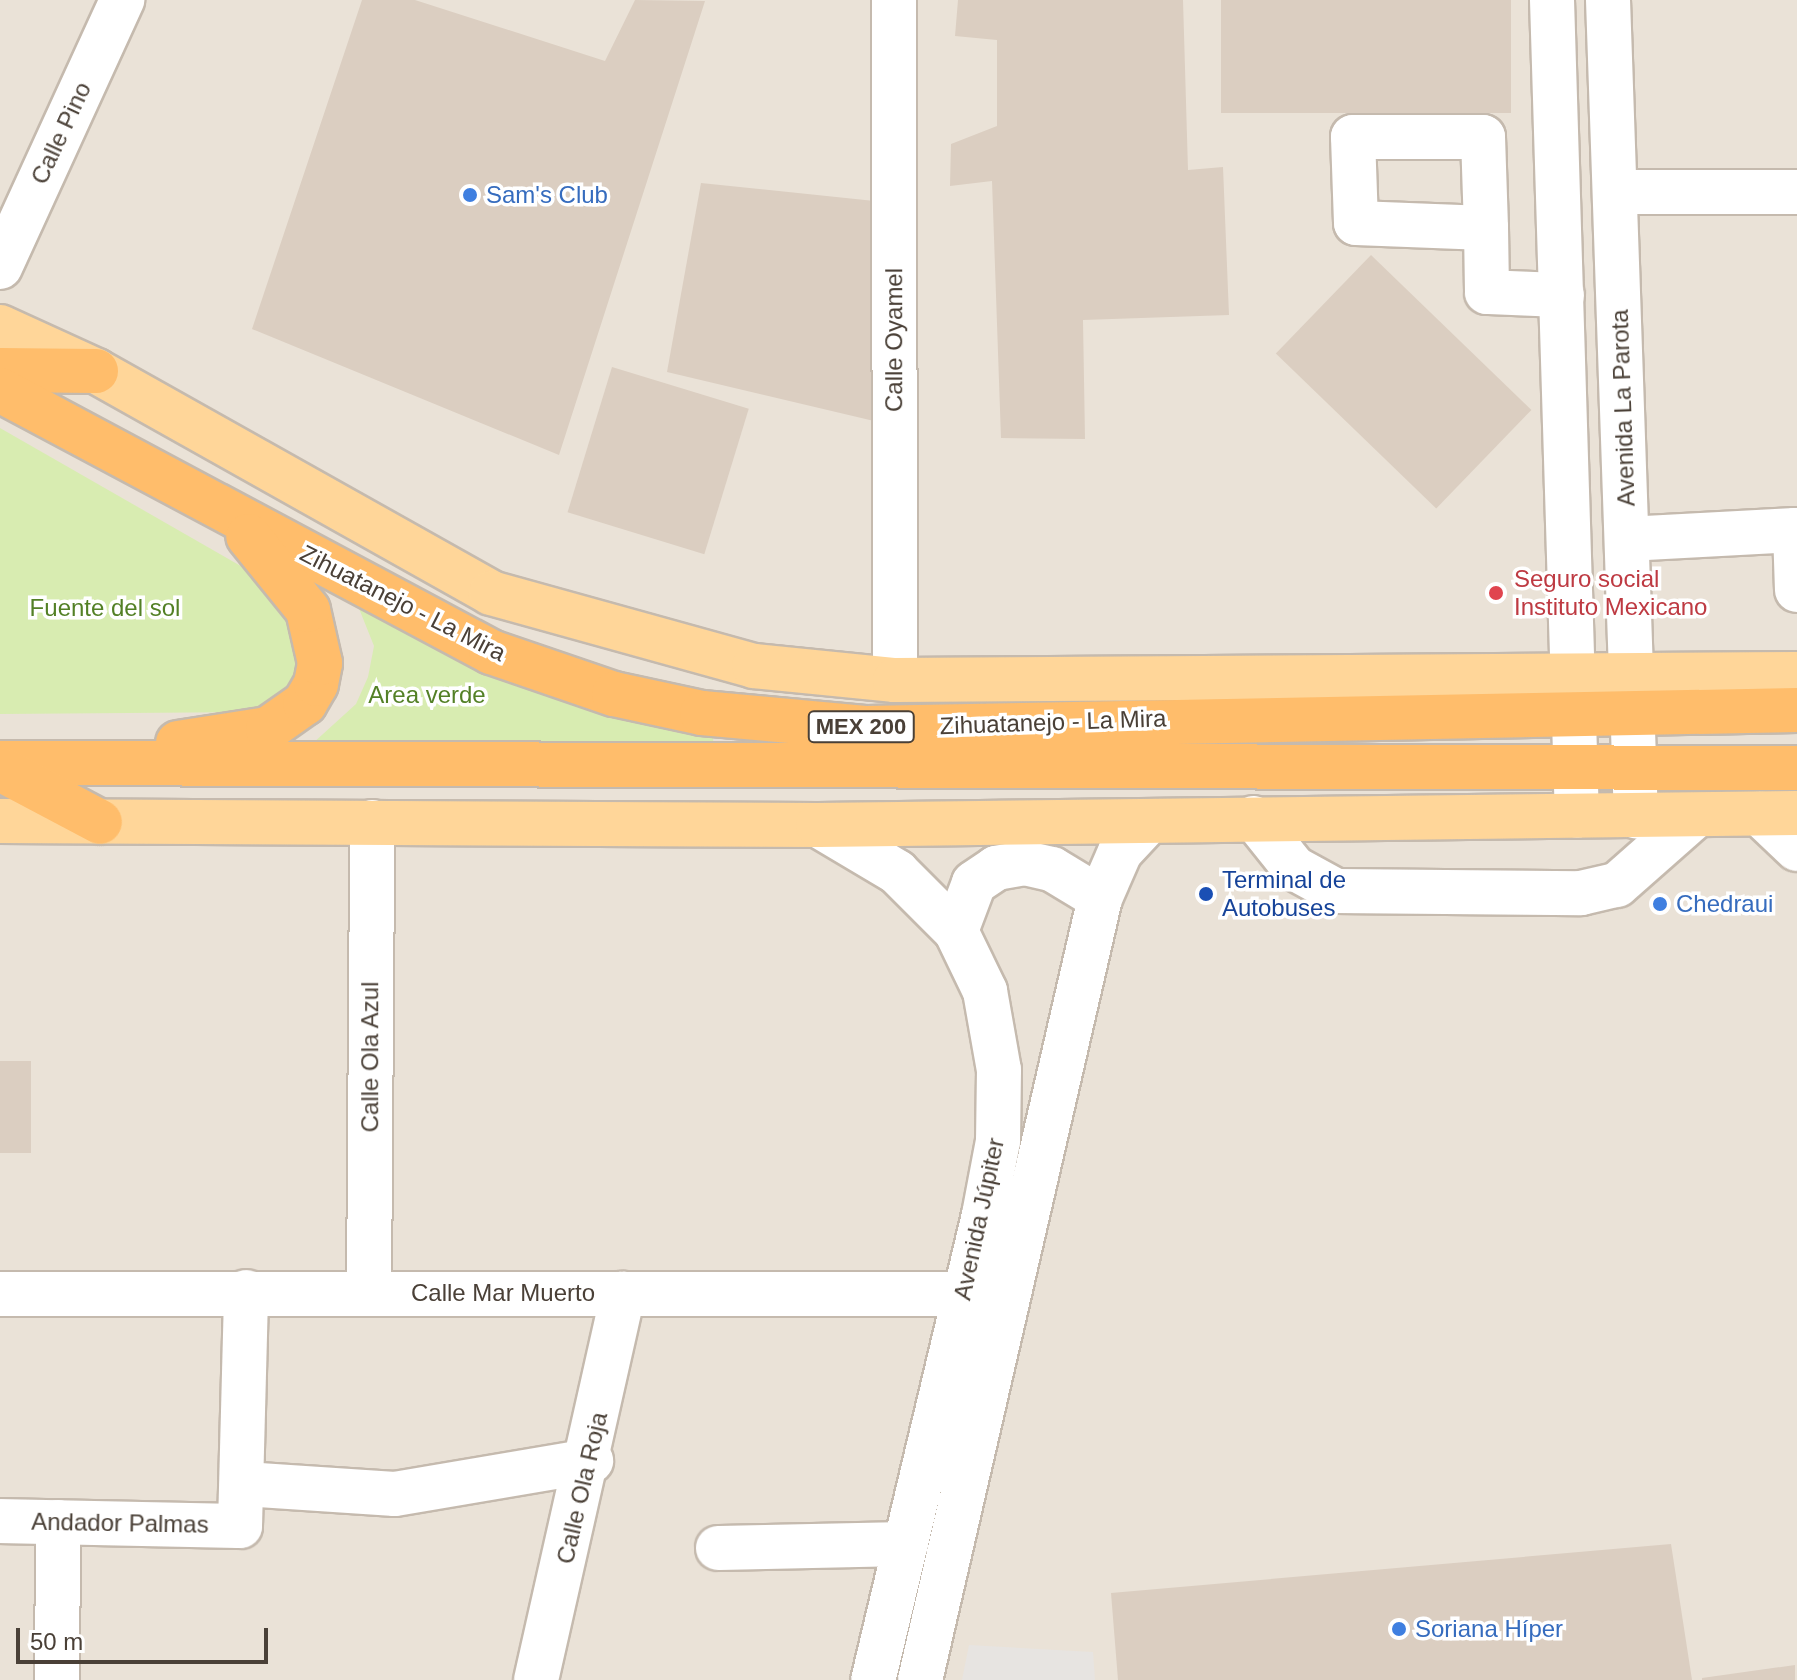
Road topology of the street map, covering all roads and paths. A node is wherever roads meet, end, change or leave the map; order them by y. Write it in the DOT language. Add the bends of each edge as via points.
graph roads {
  1 [pos="122,0"];
  2 [pos="894,0"];
  3 [pos="1552,0"];
  4 [pos="1608,0"];
  5 [pos="1617,192"];
  6 [pos="1797,192"];
  7 [pos="1486,228"];
  8 [pos="0,267"];
  9 [pos="1562,295"];
  10 [pos="0,327"];
  11 [pos="0,370"];
  12 [pos="96,371"];
  13 [pos="0,390"];
  14 [pos="224,510"];
  15 [pos="1627,539"];
  16 [pos="1797,590"];
  17 [pos="1797,674"];
  18 [pos="895,680"];
  19 [pos="1574,694"];
  20 [pos="1632,695"];
  21 [pos="1797,710"];
  22 [pos="0,746"];
  23 [pos="0,763"];
  24 [pos="1797,768"];
  25 [pos="0,769"];
  26 [pos="1576,769"];
  27 [pos="1634,769"];
  28 [pos="1778,814"];
  29 [pos="1577,816"];
  30 [pos="1636,817"];
  31 [pos="1694,817"];
  32 [pos="1254,818"];
  33 [pos="0,821"];
  34 [pos="1149,821"];
  35 [pos="100,822"];
  36 [pos="372,822"];
  37 [pos="818,825"];
  38 [pos="1797,849"];
  39 [pos="1100,898"];
  40 [pos="956,931"];
  41 [pos="246,1292"];
  42 [pos="369,1292"];
  43 [pos="964,1292"];
  44 [pos="0,1294"];
  45 [pos="623,1294"];
  46 [pos="1007,1294"];
  47 [pos="591,1461"];
  48 [pos="242,1505"];
  49 [pos="0,1521"];
  50 [pos="58,1522"];
  51 [pos="906,1544"];
  52 [pos="718,1548"];
  53 [pos="57,1680"];
  54 [pos="536,1680"];
  55 [pos="873,1680"];
  56 [pos="920,1680"];
  1 -- 8 [label="street, Calle Pino"];
  2 -- 18 [label="street, Calle Oyamel"];
  3 -- 9 [label="street"];
  4 -- 5 [label="street, Avenida La Parota"];
  5 -- 6 [label="street"];
  5 -- 15 [label="street, Avenida La Parota"];
  7 -- 9 [label="street" via="1487,292"];
  9 -- 19 [label="street"];
  10 -- 12 [label="main road"];
  11 -- 12 [label="highway"];
  12 -- 18 [label="main road" via="491,593 754,666"];
  13 -- 14 [label="highway, Zihuatanejo - La Mira / MEX 200"];
  14 -- 19 [label="highway, Zihuatanejo - La Mira / MEX 200" via="491,652 614,694 702,713 867,728"];
  14 -- 22 [label="highway" via="308,610 320,663 305,703 268,729 218,742"];
  15 -- 16 [label="street" via="1795,530"];
  15 -- 20 [label="street, Avenida La Parota"];
  17 -- 20 [label="main road"];
  18 -- 19 [label="main road"];
  19 -- 20 [label="highway, Zihuatanejo - La Mira / MEX 200"];
  19 -- 26 [label="street"];
  20 -- 21 [label="highway, Zihuatanejo - La Mira / MEX 200"];
  20 -- 27 [label="street, Avenida La Parota"];
  23 -- 26 [label="highway, Zihuatanejo - La Mira / MEX 200"];
  24 -- 27 [label="highway, Zihuatanejo - La Mira / MEX 200"];
  25 -- 35 [label="highway"];
  26 -- 27 [label="highway, Zihuatanejo - La Mira / MEX 200"];
  26 -- 29 [label="street"];
  27 -- 30 [label="street, Avenida La Parota"];
  28 -- 31 [label="main road"];
  28 -- 38 [label="street"];
  29 -- 30 [label="main road"];
  29 -- 32 [label="main road"];
  30 -- 31 [label="main road"];
  31 -- 32 [label="street" via="1617,885 1581,893 1336,891 1294,868"];
  32 -- 34 [label="main road"];
  33 -- 35 [label="main road"];
  34 -- 37 [label="main road"];
  34 -- 39 [label="street, Avenida Júpiter" via="1120,852"];
  35 -- 36 [label="main road"];
  36 -- 37 [label="main road"];
  36 -- 42 [label="street, Calle Ola Azul"];
  37 -- 40 [label="street, Avenida Júpiter" via="897,872"];
  39 -- 40 [label="street" via="1052,869 1025,863 996,868 974,883"];
  39 -- 46 [label="street, Avenida Júpiter"];
  40 -- 43 [label="street, Avenida Júpiter" via="985,991 999,1070 998,1141"];
  41 -- 42 [label="street, Calle Mar Muerto"];
  41 -- 44 [label="street, Calle Mar Muerto"];
  41 -- 48 [label="street"];
  42 -- 45 [label="street, Calle Mar Muerto"];
  43 -- 45 [label="street, Calle Mar Muerto"];
  43 -- 46 [label="street, Calle Mar Muerto"];
  43 -- 51 [label="street, Avenida Júpiter"];
  45 -- 47 [label="street, Calle Ola Roja"];
  46 -- 56 [label="street, Avenida Júpiter"];
  47 -- 48 [label="street, Andador Palmas" via="395,1494"];
  47 -- 54 [label="street, Calle Ola Roja"];
  48 -- 50 [label="street, Andador Palmas"];
  49 -- 50 [label="street, Andador Palmas"];
  50 -- 53 [label="street"];
  51 -- 52 [label="street"];
  51 -- 55 [label="street, Avenida Júpiter"];
}
